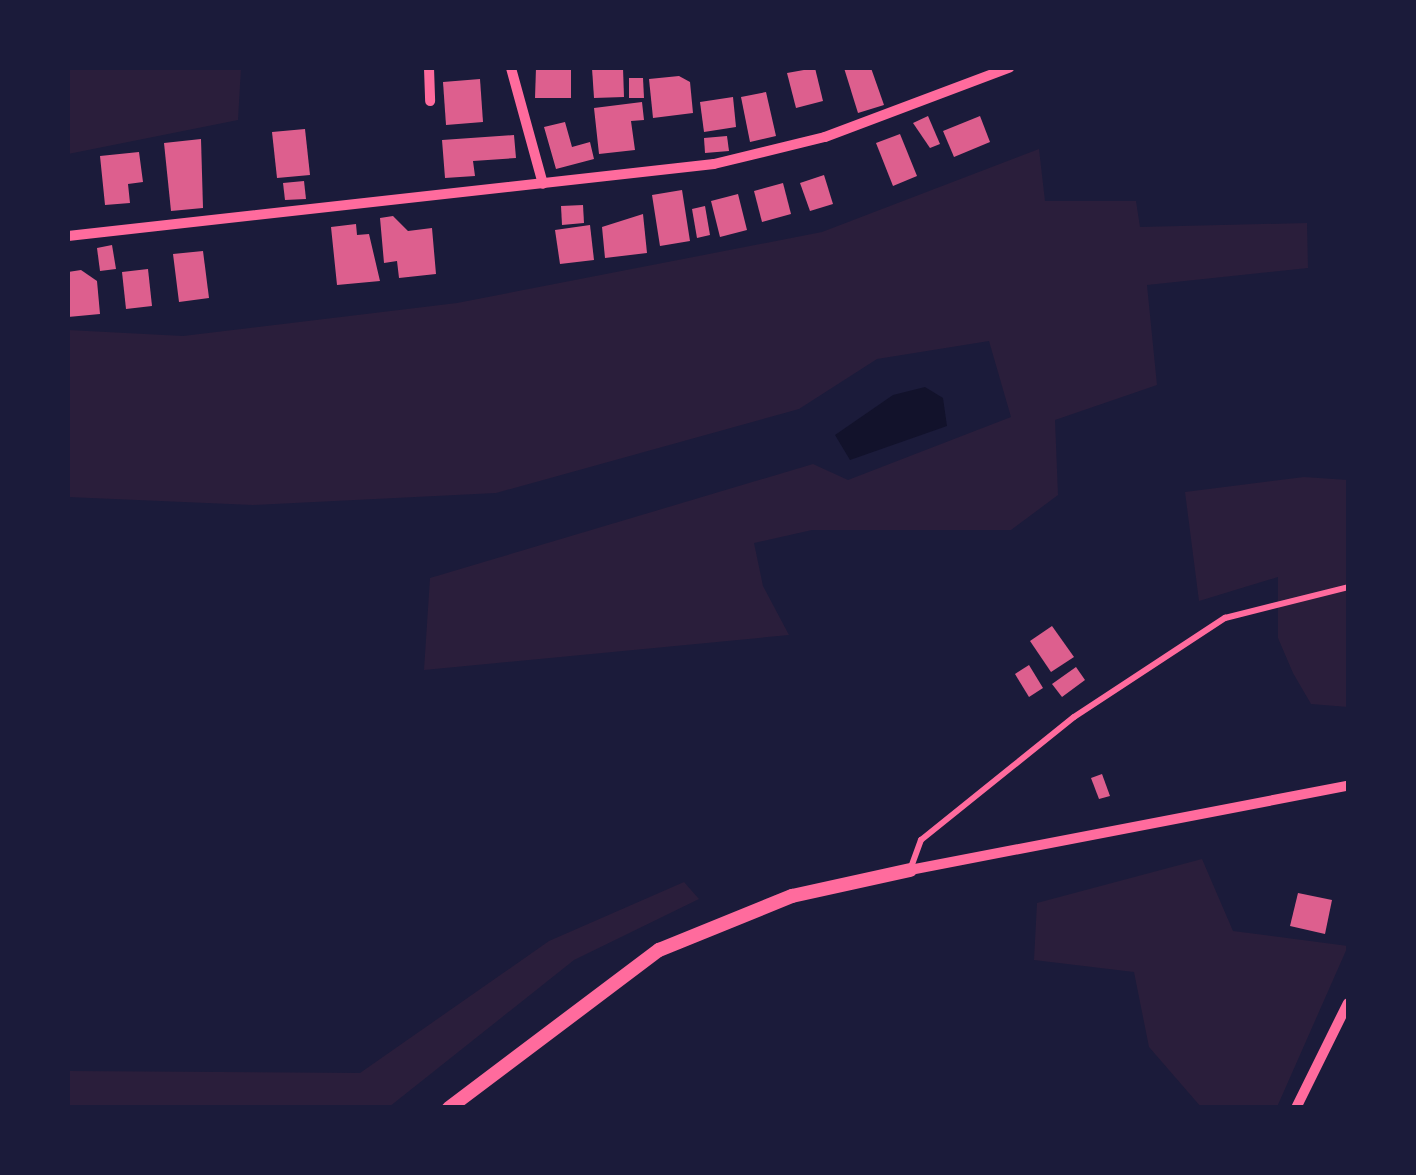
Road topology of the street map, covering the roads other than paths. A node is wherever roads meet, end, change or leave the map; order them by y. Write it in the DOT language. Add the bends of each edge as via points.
graph roads {
  1 [pos="430,68"];
  2 [pos="511,68"];
  3 [pos="1008,68"];
  4 [pos="430,102"];
  5 [pos="542,184"];
  6 [pos="68,236"];
  7 [pos="1348,587"];
  8 [pos="1348,786"];
  9 [pos="910,870"];
  10 [pos="1348,1003"];
  11 [pos="448,1108"];
  12 [pos="1296,1108"];
  1 -- 4 [label="street"];
  2 -- 5 [label="street"];
  3 -- 5 [label="street" via="772,153"];
  5 -- 6 [label="street"];
  7 -- 9 [label="lane" via="1225,618 997,778 921,840"];
  8 -- 9 [label="street"];
  9 -- 11 [label="street" via="792,896 659,950"];
  10 -- 12 [label="street"];
}
